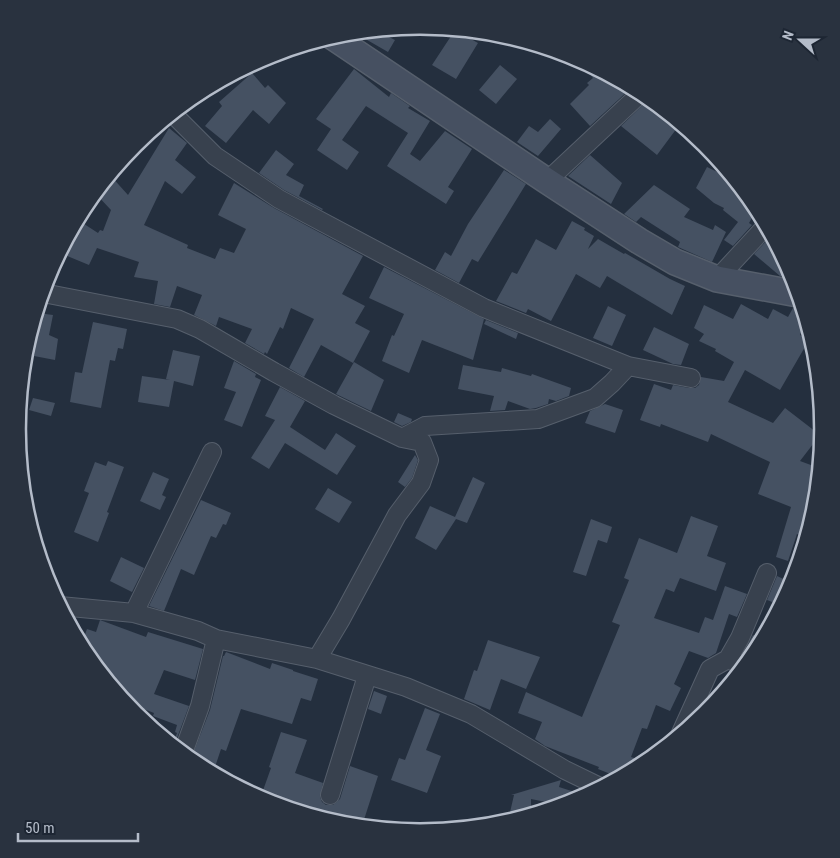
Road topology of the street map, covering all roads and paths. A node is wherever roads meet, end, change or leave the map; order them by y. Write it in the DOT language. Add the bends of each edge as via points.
graph roads {
  1 [pos="342,43"];
  2 [pos="634,99"];
  3 [pos="178,119"];
  4 [pos="547,181"];
  5 [pos="761,232"];
  6 [pos="717,279"];
  7 [pos="789,292"];
  8 [pos="50,294"];
  9 [pos="628,366"];
  10 [pos="691,378"];
  11 [pos="402,438"];
  12 [pos="212,452"];
  13 [pos="767,573"];
  14 [pos="69,607"];
  15 [pos="134,613"];
  16 [pos="216,639"];
  17 [pos="318,659"];
  18 [pos="736,663"];
  19 [pos="367,676"];
  20 [pos="688,717"];
  21 [pos="186,745"];
  22 [pos="592,783"];
  23 [pos="330,795"];
  1 -- 4 [label="main road"];
  2 -- 4 [label="street"];
  3 -- 9 [label="street" via="215,156 279,199 484,308"];
  4 -- 6 [label="main road" via="675,262"];
  5 -- 6 [label="street"];
  6 -- 7 [label="main road"];
  8 -- 11 [label="street" via="177,319 334,405"];
  9 -- 10 [label="street"];
  9 -- 11 [label="street" via="595,398 538,420 424,426"];
  11 -- 17 [label="street" via="422,442 429,460 421,483 397,515"];
  12 -- 15 [label="street"];
  13 -- 18 [label="street" via="740,638"];
  14 -- 15 [label="street"];
  15 -- 16 [label="street"];
  16 -- 17 [label="street"];
  16 -- 21 [label="street" via="200,706"];
  17 -- 19 [label="street"];
  18 -- 20 [label="street" via="710,669"];
  19 -- 22 [label="street" via="406,687 470,714"];
  19 -- 23 [label="street"];
}
